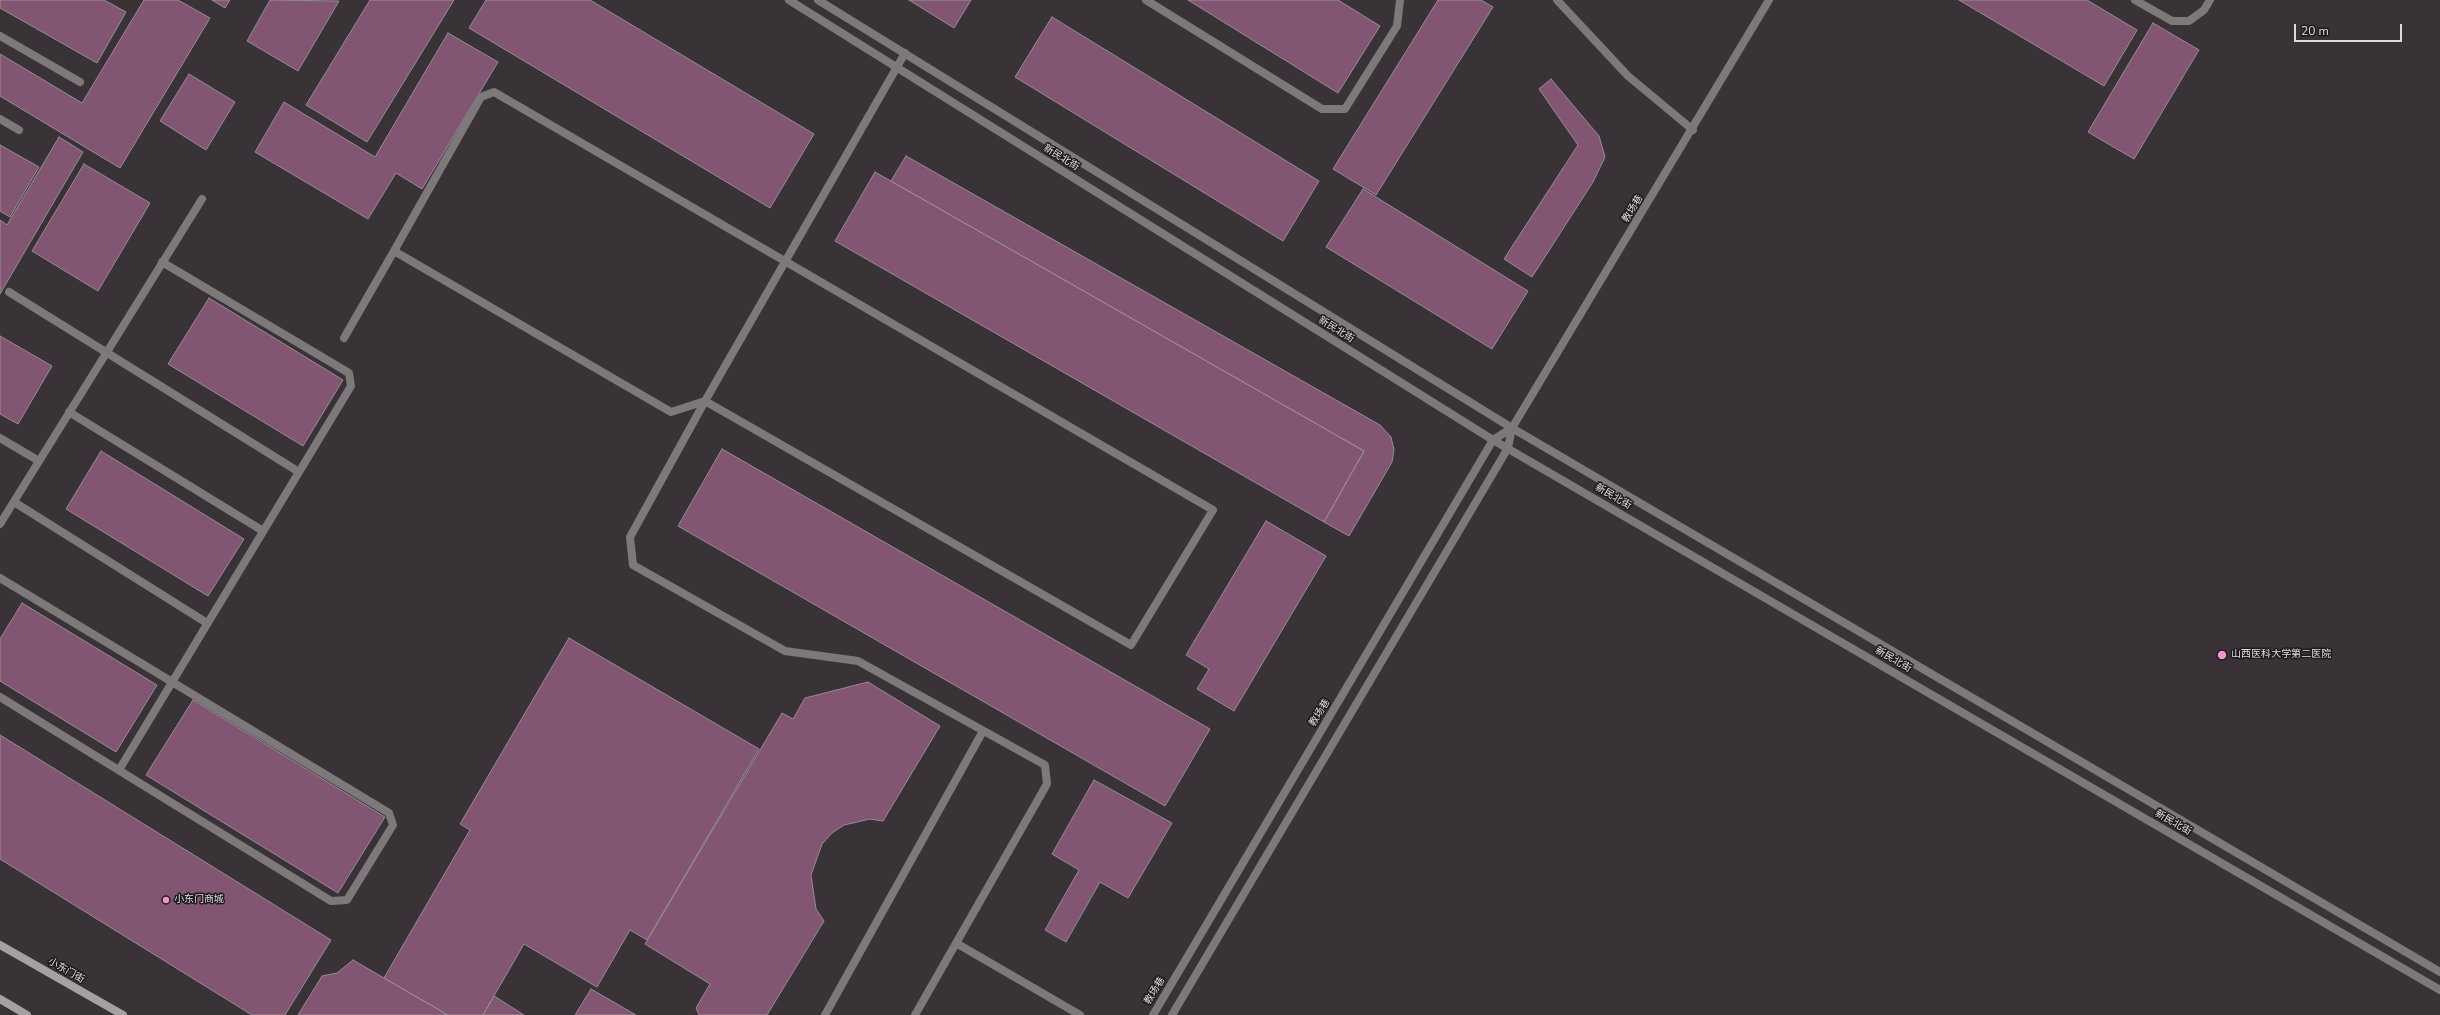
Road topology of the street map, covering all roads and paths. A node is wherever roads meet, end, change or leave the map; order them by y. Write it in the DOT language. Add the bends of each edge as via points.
graph roads {
  1 [pos="789,0"];
  2 [pos="818,0"];
  3 [pos="1146,0"];
  4 [pos="1400,0"];
  5 [pos="1557,0"];
  6 [pos="1769,0"];
  7 [pos="2135,0"];
  8 [pos="2210,0"];
  9 [pos="0,36"];
  10 [pos="905,53"];
  11 [pos="896,67"];
  12 [pos="80,82"];
  13 [pos="0,119"];
  14 [pos="19,130"];
  15 [pos="1693,130"];
  16 [pos="202,199"];
  17 [pos="394,251"];
  18 [pos="785,261"];
  19 [pos="162,262"];
  20 [pos="9,292"];
  21 [pos="344,338"];
  22 [pos="107,352"];
  23 [pos="705,401"];
  24 [pos="69,412"];
  25 [pos="1512,428"];
  26 [pos="0,438"];
  27 [pos="1493,440"];
  28 [pos="1508,448"];
  29 [pos="39,461"];
  30 [pos="299,472"];
  31 [pos="14,502"];
  32 [pos="0,524"];
  33 [pos="263,531"];
  34 [pos="0,578"];
  35 [pos="208,623"];
  36 [pos="172,682"];
  37 [pos="0,697"];
  38 [pos="983,731"];
  39 [pos="119,770"];
  40 [pos="956,942"];
  41 [pos="0,945"];
  42 [pos="2440,972"];
  43 [pos="2440,990"];
  44 [pos="0,1000"];
  45 [pos="28,1015"];
  46 [pos="123,1015"];
  47 [pos="824,1015"];
  48 [pos="915,1015"];
  49 [pos="1080,1015"];
  50 [pos="1153,1015"];
  51 [pos="1172,1015"];
  1 -- 11 [label="street, 新民北街"];
  2 -- 10 [label="street, 新民北街"];
  3 -- 4 [label="street" via="1322,109 1344,109 1397,26"];
  5 -- 15 [label="street" via="1628,76"];
  6 -- 15 [label="street, 教场巷"];
  7 -- 8 [label="street" via="2172,21 2189,21 2204,10"];
  9 -- 12 [label="street"];
  10 -- 11 [label="street"];
  10 -- 25 [label="street, 新民北街"];
  11 -- 18 [label="street"];
  11 -- 27 [label="street, 新民北街"];
  13 -- 14 [label="street"];
  15 -- 25 [label="street, 教场巷"];
  16 -- 19 [label="street"];
  17 -- 18 [label="street" via="481,97 494,92"];
  17 -- 21 [label="street"];
  17 -- 23 [label="street" via="671,412"];
  18 -- 23 [label="street"];
  18 -- 23 [label="street" via="1213,510 1131,645"];
  19 -- 22 [label="street"];
  19 -- 30 [label="street" via="350,373 351,386"];
  20 -- 22 [label="street"];
  22 -- 24 [label="street"];
  22 -- 30 [label="street"];
  23 -- 38 [label="street" via="630,537 633,565 785,651 858,661"];
  24 -- 29 [label="street"];
  24 -- 33 [label="street"];
  25 -- 27 [label="street, 教场巷"];
  25 -- 28 [label="street, 教场巷"];
  25 -- 42 [label="street, 新民北街"];
  26 -- 29 [label="street"];
  27 -- 28 [label="street, 新民北街"];
  27 -- 50 [label="street, 教场巷"];
  28 -- 43 [label="street, 新民北街"];
  28 -- 51 [label="street, 教场巷"];
  29 -- 31 [label="street"];
  30 -- 33 [label="street"];
  31 -- 32 [label="street"];
  31 -- 35 [label="street"];
  33 -- 35 [label="street"];
  34 -- 36 [label="street"];
  35 -- 36 [label="street"];
  36 -- 39 [label="street"];
  36 -- 39 [label="street" via="389,813 393,825 346,900 331,901"];
  37 -- 39 [label="street"];
  38 -- 40 [label="street" via="1044,765 1047,784"];
  38 -- 47 [label="street"];
  40 -- 48 [label="street"];
  40 -- 49 [label="street"];
  41 -- 46 [label="main road, 小东门街"];
  44 -- 45 [label="main road"];
}
